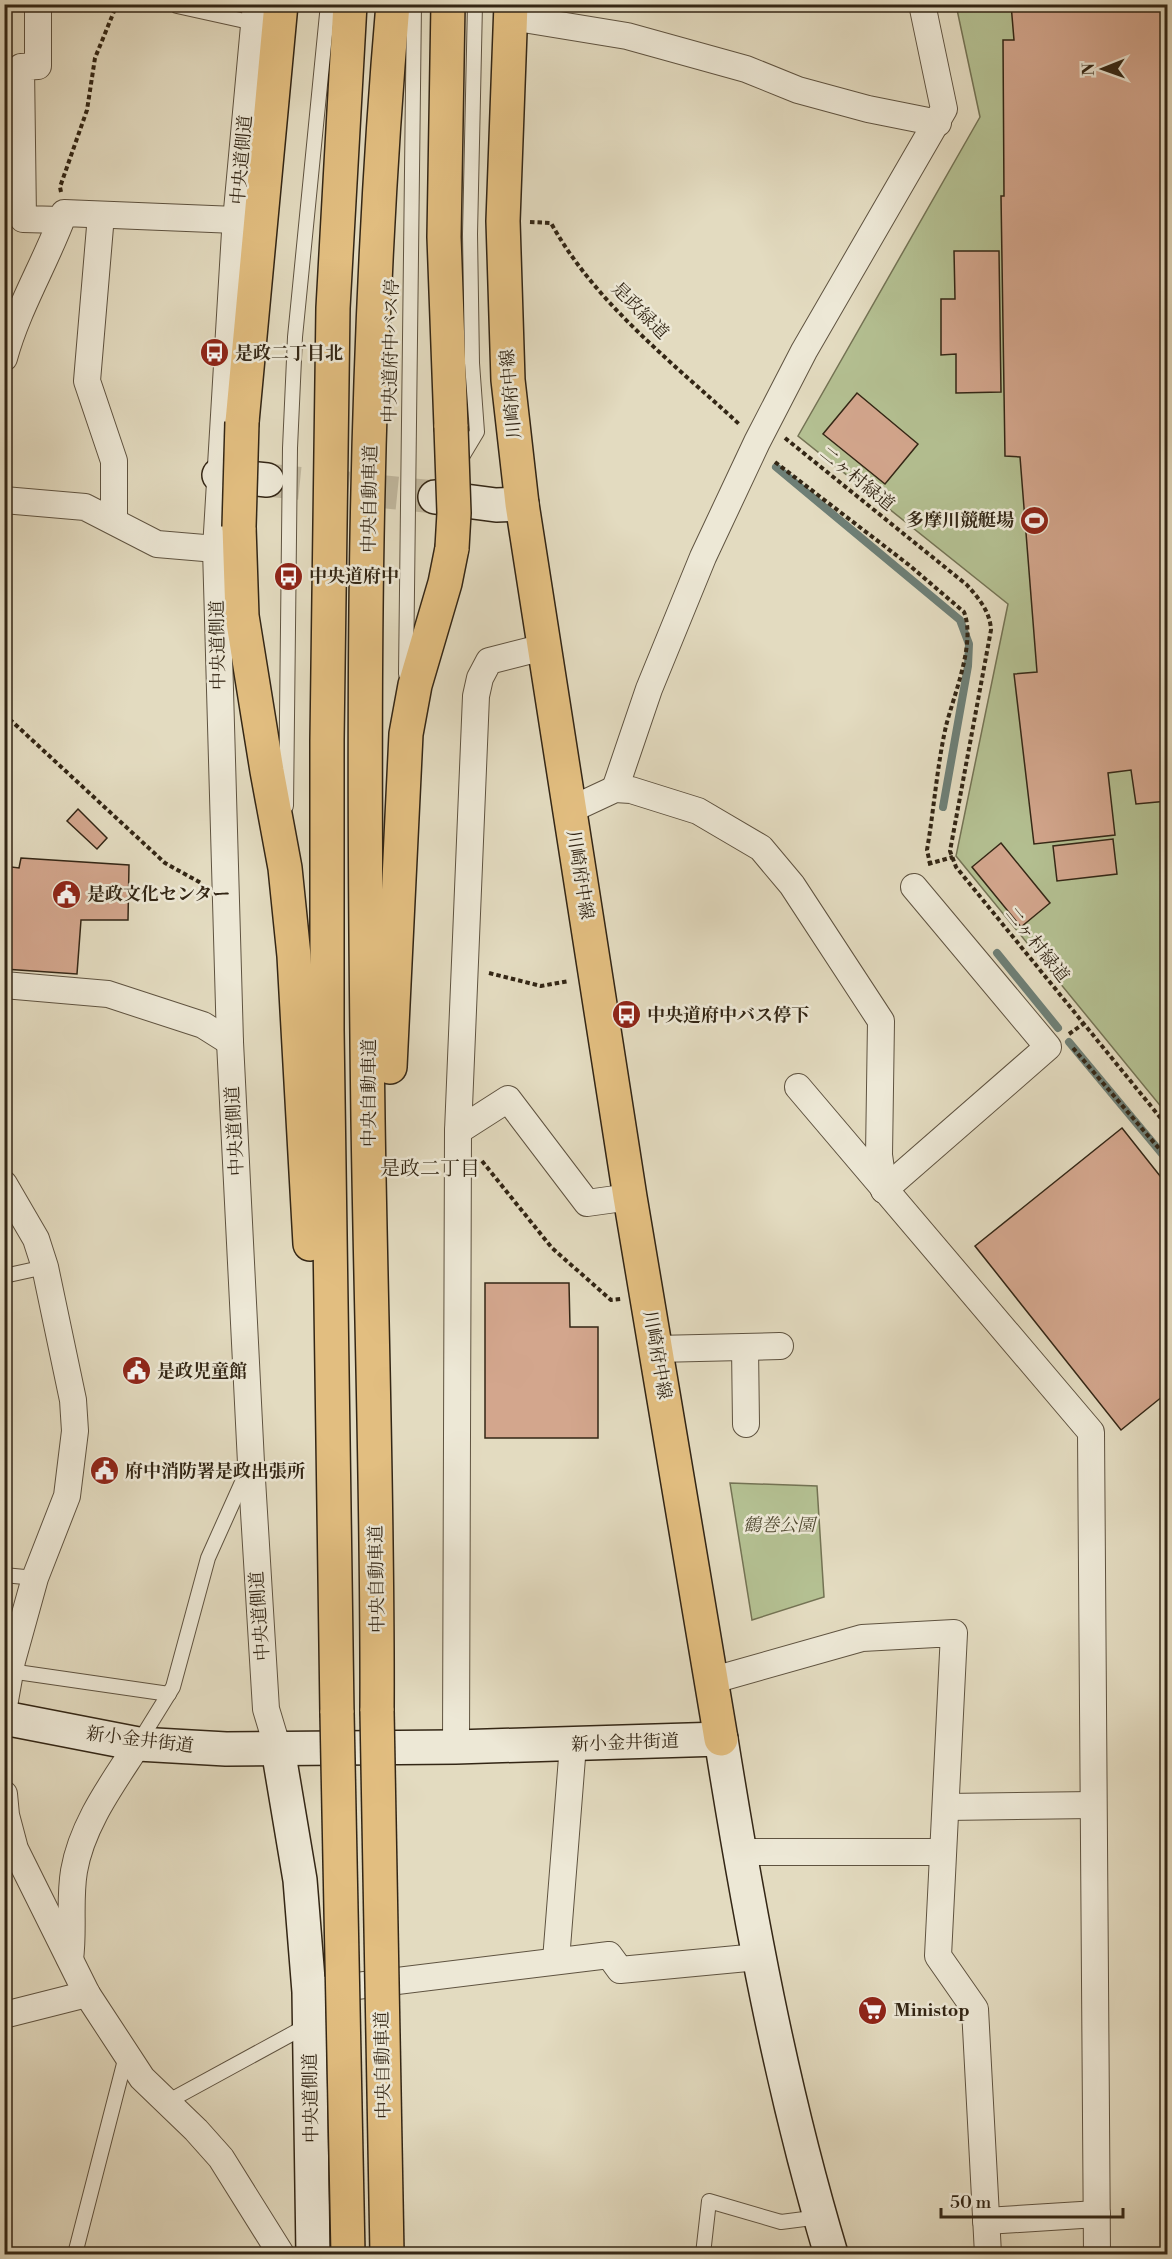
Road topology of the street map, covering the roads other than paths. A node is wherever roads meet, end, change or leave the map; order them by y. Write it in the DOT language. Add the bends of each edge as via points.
graph roads {
  1 [pos="38,4"];
  2 [pos="281,4"];
  3 [pos="328,4"];
  4 [pos="350,4"];
  5 [pos="393,4"];
  6 [pos="414,4"];
  7 [pos="448,4"];
  8 [pos="475,4"];
  9 [pos="922,4"];
  10 [pos="177,6"];
  11 [pos="511,11"];
  12 [pos="255,14"];
  13 [pos="938,123"];
  14 [pos="101,215"];
  15 [pos="63,217"];
  16 [pos="236,220"];
  17 [pos="4,358"];
  18 [pos="219,475"];
  19 [pos="267,480"];
  20 [pos="447,498"];
  21 [pos="4,500"];
  22 [pos="522,504"];
  23 [pos="114,520"];
  24 [pos="216,549"];
  25 [pos="544,647"];
  26 [pos="406,734"];
  27 [pos="615,789"];
  28 [pos="570,810"];
  29 [pos="285,868"];
  30 [pos="923,879"];
  31 [pos="4,985"];
  32 [pos="230,1042"];
  33 [pos="798,1087"];
  34 [pos="458,1131"];
  35 [pos="4,1184"];
  36 [pos="884,1190"];
  37 [pos="630,1197"];
  38 [pos="45,1267"];
  39 [pos="4,1276"];
  40 [pos="780,1346"];
  41 [pos="745,1347"];
  42 [pos="656,1349"];
  43 [pos="747,1424"];
  44 [pos="250,1463"];
  45 [pos="4,1575"];
  46 [pos="35,1578"];
  47 [pos="378,1617"];
  48 [pos="337,1635"];
  49 [pos="10,1671"];
  50 [pos="710,1681"];
  51 [pos="169,1694"];
  52 [pos="4,1706"];
  53 [pos="4,1718"];
  54 [pos="721,1739"];
  55 [pos="138,1744"];
  56 [pos="573,1745"];
  57 [pos="456,1748"];
  58 [pos="278,1749"];
  59 [pos="1093,1805"];
  60 [pos="946,1807"];
  61 [pos="5,1808"];
  62 [pos="739,1852"];
  63 [pos="942,1852"];
  64 [pos="758,1957"];
  65 [pos="69,1959"];
  66 [pos="556,1960"];
  67 [pos="309,1992"];
  68 [pos="87,1994"];
  69 [pos="4,2014"];
  70 [pos="310,2024"];
  71 [pos="126,2056"];
  72 [pos="167,2102"];
  73 [pos="1097,2214"];
  74 [pos="820,2217"];
  75 [pos="986,2222"];
  76 [pos="75,2254"];
  77 [pos="281,2254"];
  78 [pos="313,2254"];
  79 [pos="348,2254"];
  80 [pos="387,2254"];
  81 [pos="703,2254"];
  82 [pos="831,2254"];
  83 [pos="988,2254"];
  84 [pos="1097,2254"];
  1 -- 15 [label="street" via="38,66 21,67 23,219"];
  2 -- 29 [label="main road, bridge" via="242,422 239,527 242,616"];
  3 -- 29 [label="lane" via="295,348"];
  4 -- 48 [label="main road" via="333,308 327,740 327,1030"];
  5 -- 47 [label="main road, 中央自動車道" via="384,117 367,590 368,1116"];
  6 -- 26 [label="lane, 中央道府中バス停"];
  7 -- 26 [label="main road, bridge" via="444,237 452,427 452,548 415,685"];
  8 -- 20 [label="lane" via="470,234 477,432 459,463"];
  9 -- 13 [label="street" via="944,109"];
  10 -- 12 [label="lane"];
  11 -- 13 [label="street" via="627,36 746,69 798,90"];
  11 -- 22 [label="main road, 川崎府中線" via="503,221 508,380"];
  12 -- 16 [label="street, 中央道側道"];
  13 -- 27 [label="street" via="804,351 757,442 694,579 649,689"];
  14 -- 15 [label="street"];
  14 -- 16 [label="street"];
  14 -- 23 [label="street" via="87,381 114,461"];
  15 -- 17 [label="street"];
  16 -- 18 [label="street, 中央道側道"];
  18 -- 19 [label="main road"];
  18 -- 24 [label="street, 中央道側道"];
  20 -- 22 [label="main road" via="496,505"];
  21 -- 23 [label="street" via="85,507"];
  22 -- 25 [label="main road, 川崎府中線"];
  23 -- 24 [label="street" via="158,544"];
  24 -- 32 [label="street, 中央道側道"];
  25 -- 28 [label="main road, 川崎府中線"];
  25 -- 34 [label="street" via="489,661 476,696"];
  26 -- 47 [label="main road" via="392,984"];
  27 -- 28 [label="street"];
  27 -- 36 [label="street" via="631,790 698,811 761,848 792,885 881,1021 879,1155"];
  28 -- 37 [label="main road, 川崎府中線"];
  29 -- 48 [label="main road" via="294,956"];
  30 -- 36 [label="street" via="1048,1047"];
  31 -- 32 [label="street" via="108,994 203,1025"];
  32 -- 44 [label="street, 中央道側道"];
  33 -- 36 [label="street"];
  34 -- 37 [label="street" via="508,1099 587,1203"];
  34 -- 57 [label="street"];
  35 -- 38 [label="street" via="36,1239"];
  36 -- 59 [label="street" via="1091,1432"];
  37 -- 42 [label="main road, 川崎府中線"];
  38 -- 39 [label="lane"];
  38 -- 46 [label="street" via="73,1400 75,1431 67,1496"];
  40 -- 41 [label="street"];
  41 -- 42 [label="street"];
  41 -- 43 [label="street"];
  42 -- 50 [label="main road, 川崎府中線"];
  44 -- 51 [label="lane" via="208,1558"];
  44 -- 58 [label="street, 中央道側道" via="266,1709"];
  45 -- 46 [label="lane"];
  46 -- 49 [label="street"];
  47 -- 80 [label="main road, 中央自動車道, bridge"];
  48 -- 79 [label="main road, bridge"];
  49 -- 51 [label="lane"];
  49 -- 52 [label="street"];
  50 -- 54 [label="main road, 川崎府中線"];
  50 -- 60 [label="street" via="862,1638 954,1633"];
  51 -- 55 [label="lane"];
  53 -- 55 [label="main road, 新小金井街道"];
  54 -- 56 [label="main road, 新小金井街道"];
  54 -- 62 [label="main road"];
  55 -- 58 [label="main road, 新小金井街道"];
  55 -- 65 [label="street" via="98,1807 79,1848"];
  56 -- 57 [label="main road, 新小金井街道"];
  56 -- 66 [label="street"];
  57 -- 58 [label="main road, 新小金井街道"];
  58 -- 67 [label="main road, 中央道側道" via="300,1880"];
  59 -- 60 [label="street"];
  59 -- 73 [label="street"];
  60 -- 63 [label="street"];
  61 -- 65 [label="street" via="18,1856"];
  62 -- 63 [label="street"];
  62 -- 64 [label="main road"];
  63 -- 75 [label="street" via="938,1956 975,2009"];
  64 -- 66 [label="street" via="620,1970 609,1955"];
  64 -- 74 [label="main road" via="785,2092"];
  65 -- 68 [label="street"];
  66 -- 67 [label="street"];
  67 -- 70 [label="main road, 中央道側道"];
  68 -- 69 [label="street"];
  68 -- 71 [label="street"];
  70 -- 72 [label="lane"];
  70 -- 78 [label="main road, 中央道側道"];
  71 -- 72 [label="street"];
  71 -- 76 [label="lane"];
  72 -- 77 [label="street" via="220,2158"];
  73 -- 75 [label="street"];
  73 -- 84 [label="street"];
  74 -- 81 [label="lane" via="781,2222 709,2201"];
  74 -- 82 [label="main road"];
  75 -- 83 [label="street"];
}
